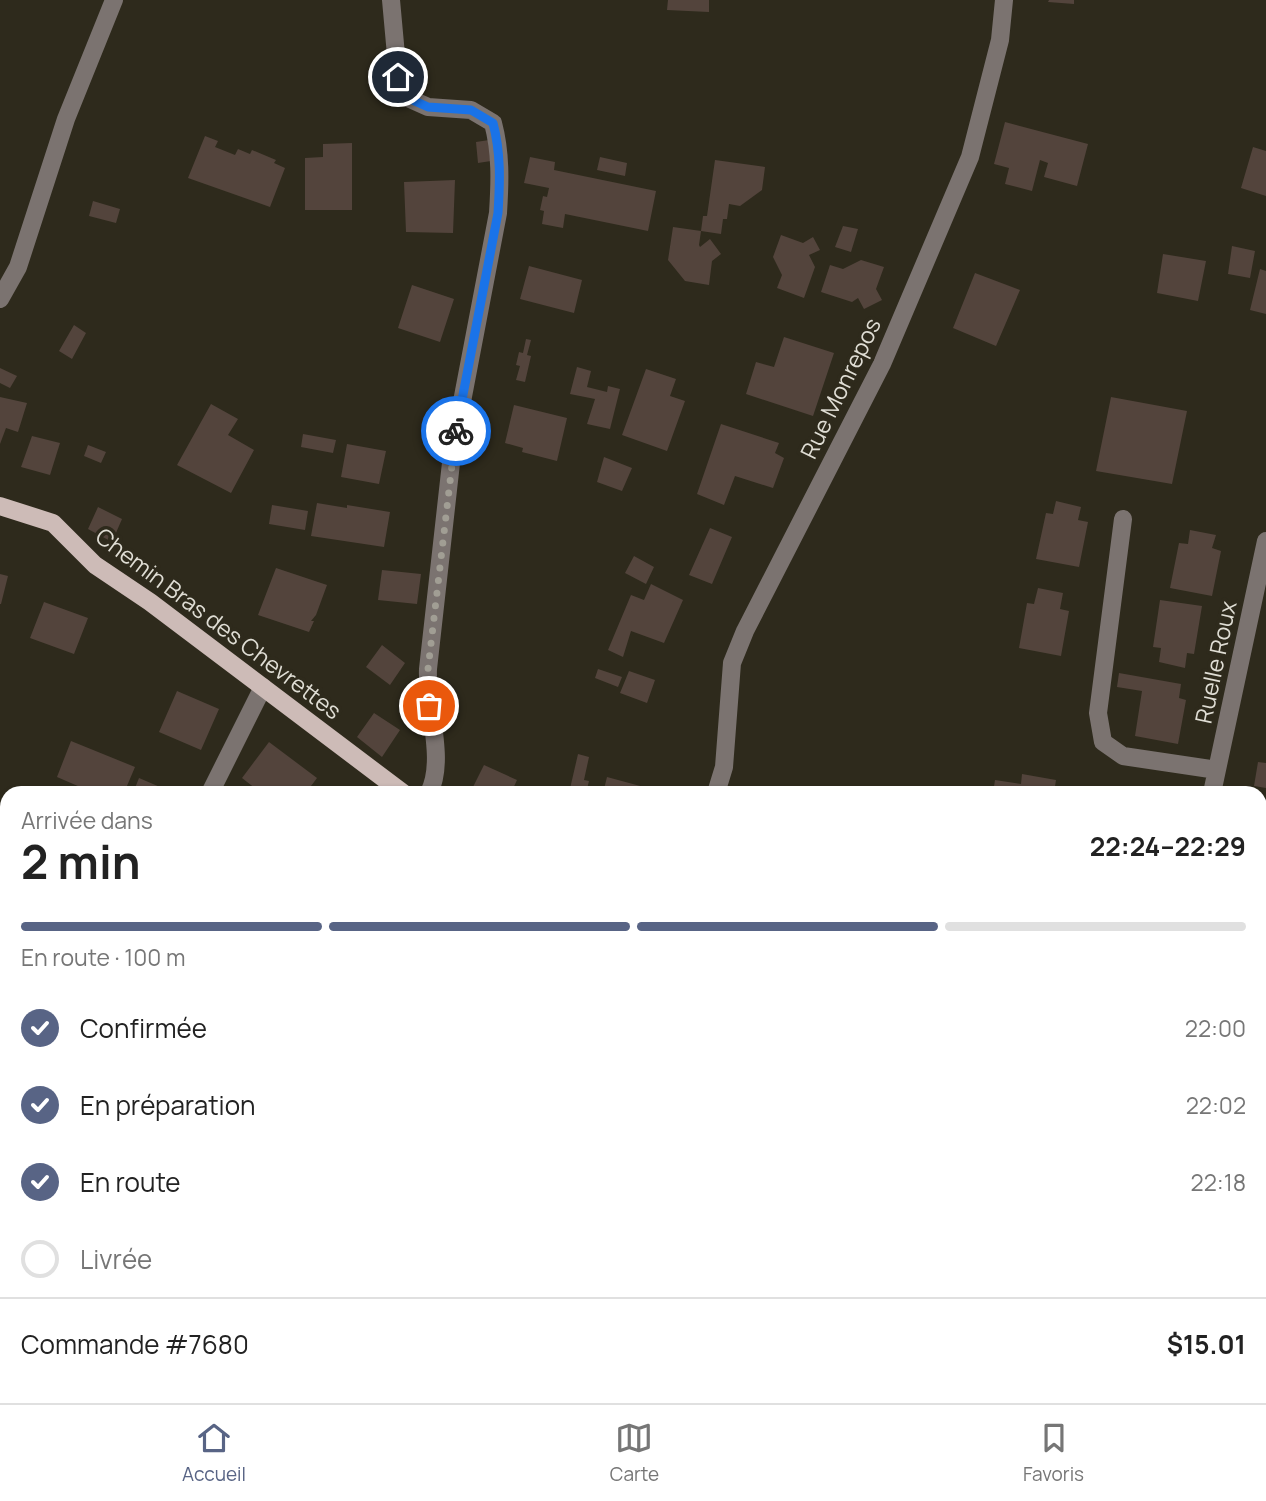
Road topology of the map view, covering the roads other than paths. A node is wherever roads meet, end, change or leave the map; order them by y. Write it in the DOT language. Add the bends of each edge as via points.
graph roads {
  1 [pos="114,0"];
  2 [pos="391,0"];
  3 [pos="1004,0"];
  4 [pos="0,299"];
  5 [pos="0,506"];
  6 [pos="1123,519"];
  7 [pos="1266,541"];
  8 [pos="263,687"];
  9 [pos="1217,771"];
  10 [pos="214,786"];
  11 [pos="394,786"];
  12 [pos="433,786"];
  13 [pos="718,786"];
  14 [pos="1214,786"];
  1 -- 4 [label="street" via="66,119 18,267"];
  2 -- 12 [label="street" via="398,77 408,98 428,107 471,110 493,123 498,142 498,213 452,454 428,669 438,764"];
  3 -- 13 [label="street, Rue Monrepos" via="1000,40 970,157 882,364 732,663 724,767"];
  5 -- 8 [label="main road, Chemin Bras des Chevrettes" via="53,523 95,565"];
  6 -- 9 [label="street" via="1098,713 1103,742 1123,756"];
  7 -- 9 [label="street, Ruelle Roux"];
  8 -- 10 [label="street"];
  8 -- 11 [label="main road, Chemin Bras des Chevrettes"];
  9 -- 14 [label="street, Ruelle Roux"];
}
